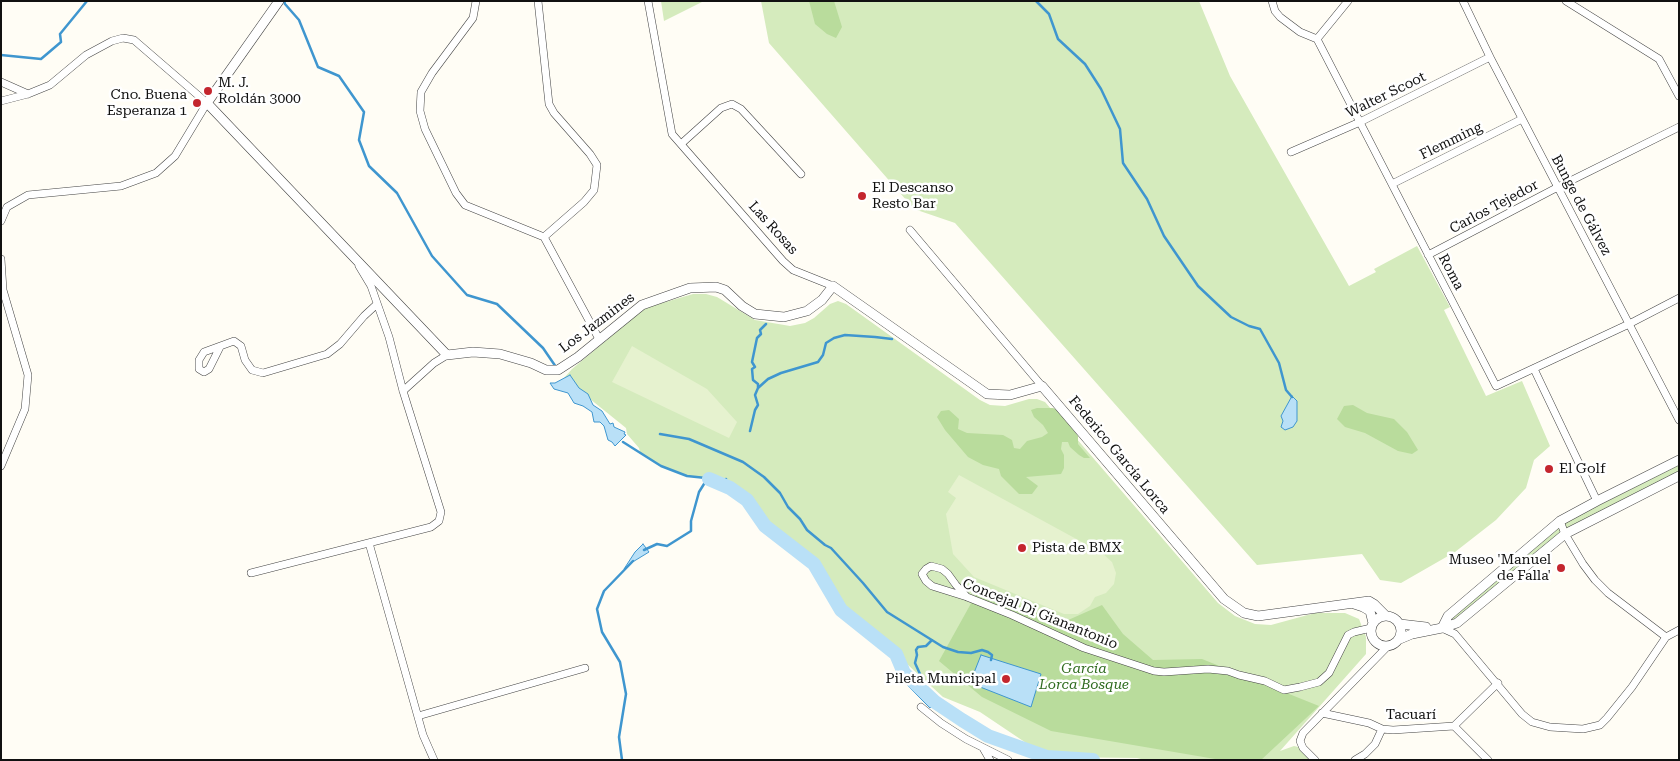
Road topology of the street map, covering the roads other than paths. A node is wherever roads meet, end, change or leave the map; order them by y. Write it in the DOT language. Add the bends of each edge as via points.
graph roads {
  1 [pos="278,1"];
  2 [pos="476,1"];
  3 [pos="538,1"];
  4 [pos="648,1"];
  5 [pos="1272,1"];
  6 [pos="1348,1"];
  7 [pos="1463,1"];
  8 [pos="1566,1"];
  9 [pos="1317,39"];
  10 [pos="1490,57"];
  11 [pos="1,82"];
  12 [pos="28,94"];
  13 [pos="1679,96"];
  14 [pos="1,101"];
  15 [pos="207,104"];
  16 [pos="1522,119"];
  17 [pos="1360,122"];
  18 [pos="1679,127"];
  19 [pos="681,144"];
  20 [pos="1292,152"];
  21 [pos="801,174"];
  22 [pos="1392,184"];
  23 [pos="1558,187"];
  24 [pos="1,221"];
  25 [pos="910,230"];
  26 [pos="544,237"];
  27 [pos="349,250"];
  28 [pos="1428,255"];
  29 [pos="1,259"];
  30 [pos="833,286"];
  31 [pos="1679,298"];
  32 [pos="377,304"];
  33 [pos="1629,324"];
  34 [pos="600,339"];
  35 [pos="220,346"];
  36 [pos="448,355"];
  37 [pos="1534,369"];
  38 [pos="1042,386"];
  39 [pos="403,391"];
  40 [pos="1679,420"];
  41 [pos="1679,460"];
  42 [pos="1,466"];
  43 [pos="1679,476"];
  44 [pos="1597,500"];
  45 [pos="1560,521"];
  46 [pos="1565,534"];
  47 [pos="369,543"];
  48 [pos="251,574"];
  49 [pos="967,597"];
  50 [pos="1349,603"];
  51 [pos="1386,616"];
  52 [pos="1400,624"];
  53 [pos="1372,626"];
  54 [pos="1442,628"];
  55 [pos="1679,630"];
  56 [pos="1666,637"];
  57 [pos="1400,639"];
  58 [pos="1387,647"];
  59 [pos="585,668"];
  60 [pos="1498,683"];
  61 [pos="921,707"];
  62 [pos="1322,713"];
  63 [pos="418,716"];
  64 [pos="1454,726"];
  65 [pos="1382,729"];
  66 [pos="983,748"];
  67 [pos="434,760"];
  68 [pos="990,760"];
  69 [pos="1008,760"];
  70 [pos="1315,760"];
  71 [pos="1355,760"];
  72 [pos="1488,760"];
  1 -- 15 [label="street"];
  2 -- 26 [label="street" via="473,18 420,92 420,111 425,129 465,205"];
  3 -- 26 [label="street" via="549,104 597,165 594,190"];
  4 -- 19 [label="street, Las Rosas" via="672,134"];
  5 -- 9 [label="street" via="1280,17 1300,32"];
  6 -- 9 [label="street"];
  7 -- 10 [label="street, Bunge de Gálvez"];
  8 -- 13 [label="street" via="1659,59"];
  9 -- 17 [label="street, Roma"];
  10 -- 16 [label="street, Bunge de Gálvez"];
  10 -- 17 [label="street, Walter Scoot"];
  11 -- 12 [label="street"];
  12 -- 14 [label="street"];
  12 -- 15 [label="street" via="50,85 86,55 123,38 134,40"];
  15 -- 24 [label="street" via="175,156 156,173 121,186 28,195 7,207"];
  15 -- 27 [label="street"];
  16 -- 22 [label="street, Flemming"];
  16 -- 23 [label="street, Bunge de Gálvez"];
  17 -- 20 [label="street, Walter Scoot"];
  17 -- 22 [label="street, Roma"];
  18 -- 23 [label="street, Carlos Tejedor"];
  19 -- 21 [label="street" via="721,108 732,104 741,109"];
  19 -- 30 [label="street, Las Rosas" via="783,261 793,270"];
  22 -- 28 [label="street, Roma"];
  23 -- 28 [label="street, Carlos Tejedor"];
  23 -- 33 [label="street, Bunge de Gálvez"];
  25 -- 38 [label="street, Federico García Lorca"];
  26 -- 34 [label="street"];
  27 -- 32 [label="street" via="371,286"];
  27 -- 36 [label="street"];
  28 -- 37 [label="street, Roma" via="1496,386"];
  29 -- 42 [label="street" via="3,290 28,375 25,409"];
  30 -- 34 [label="street, Los Jazmines" via="807,311 784,317 755,314 725,290 716,287 690,288 642,305"];
  30 -- 38 [label="street, Las Rosas" via="987,394 1010,395"];
  31 -- 33 [label="street, Roma"];
  32 -- 35 [label="street" via="327,354 263,374 252,370 241,346 234,341"];
  32 -- 39 [label="street"];
  33 -- 37 [label="street, Roma"];
  33 -- 40 [label="street, Bunge de Gálvez"];
  34 -- 36 [label="street, Los Jazmines" via="558,370 546,370 500,354"];
  36 -- 39 [label="street, Los Jazmines"];
  37 -- 44 [label="street"];
  38 -- 50 [label="street, Federico García Lorca" via="1233,607 1258,616"];
  39 -- 47 [label="street" via="441,512 439,521 431,527"];
  41 -- 44 [label="street"];
  43 -- 46 [label="street"];
  44 -- 45 [label="street"];
  45 -- 46 [label="street"];
  45 -- 54 [label="street" via="1448,616"];
  46 -- 54 [label="street" via="1457,623"];
  46 -- 56 [label="street" via="1595,580"];
  47 -- 48 [label="street"];
  47 -- 63 [label="street"];
  49 -- 49 [label="street, Concejal Di Gianantonio" via="942,570 931,566 922,574 932,586"];
  49 -- 53 [label="street, Concejal Di Gianantonio" via="1084,648 1154,672 1228,671 1266,681 1284,690 1318,682 1329,673 1348,636"];
  50 -- 51 [label="street, Federico García Lorca" via="1369,601"];
  50 -- 53 [label="street" via="1370,612"];
  51 -- 52 [label="street, Federico García Lorca" via="1395,618"];
  51 -- 53 [label="street"];
  52 -- 54 [label="street, Federico García Lorca"];
  52 -- 57 [label="street"];
  53 -- 58 [label="street" via="1374,641"];
  54 -- 57 [label="street"];
  54 -- 60 [label="street" via="1455,634"];
  55 -- 56 [label="street"];
  56 -- 60 [label="street" via="1632,687 1600,725 1583,729 1550,727 1532,722"];
  57 -- 58 [label="street"];
  58 -- 62 [label="street"];
  59 -- 63 [label="street"];
  60 -- 64 [label="street"];
  61 -- 66 [label="street"];
  62 -- 65 [label="street, Tacuarí"];
  62 -- 70 [label="street" via="1302,733 1300,741"];
  63 -- 67 [label="street"];
  64 -- 65 [label="street, Tacuarí"];
  64 -- 72 [label="street, Tacuarí"];
  65 -- 71 [label="street" via="1375,744"];
  66 -- 68 [label="street"];
  66 -- 69 [label="street"];
}
